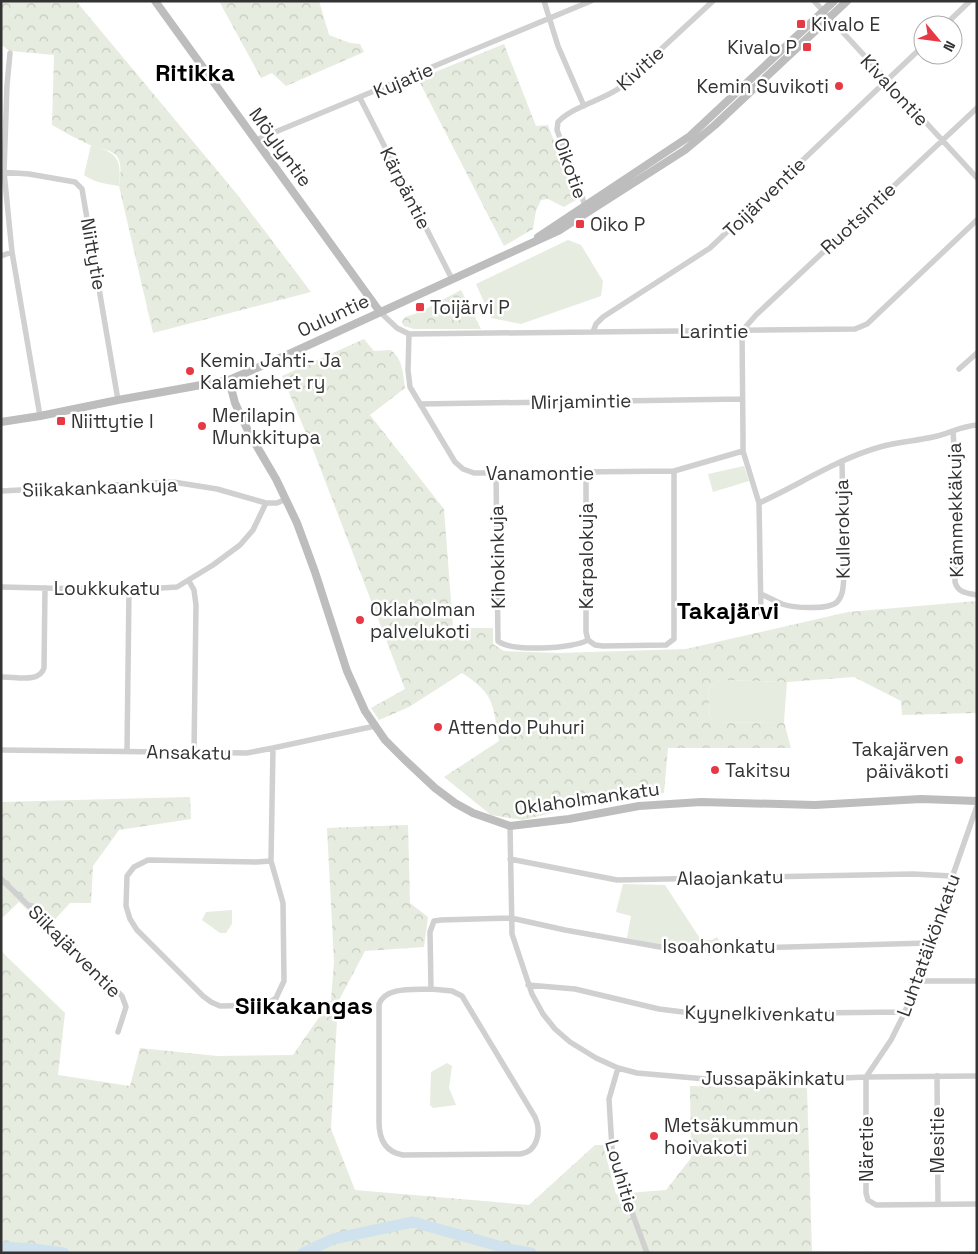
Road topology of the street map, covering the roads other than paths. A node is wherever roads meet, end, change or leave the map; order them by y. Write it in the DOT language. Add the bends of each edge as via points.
graph roads {
  1 [pos="155,1"];
  2 [pos="544,1"];
  3 [pos="591,1"];
  4 [pos="713,1"];
  5 [pos="814,1"];
  6 [pos="834,1"];
  7 [pos="847,1"];
  8 [pos="970,1"];
  9 [pos="823,11"];
  10 [pos="955,15"];
  11 [pos="829,18"];
  12 [pos="549,19"];
  13 [pos="10,53"];
  14 [pos="913,55"];
  15 [pos="886,80"];
  16 [pos="4,86"];
  17 [pos="360,98"];
  18 [pos="584,106"];
  19 [pos="977,108"];
  20 [pos="558,122"];
  21 [pos="256,140"];
  22 [pos="942,140"];
  23 [pos="3,172"];
  24 [pos="977,178"];
  25 [pos="584,205"];
  26 [pos="588,213"];
  27 [pos="977,220"];
  28 [pos="525,246"];
  29 [pos="12,252"];
  30 [pos="1,256"];
  31 [pos="452,279"];
  32 [pos="380,312"];
  33 [pos="742,331"];
  34 [pos="593,332"];
  35 [pos="409,334"];
  36 [pos="977,353"];
  37 [pos="959,369"];
  38 [pos="229,380"];
  39 [pos="742,399"];
  40 [pos="118,400"];
  41 [pos="420,404"];
  42 [pos="40,416"];
  43 [pos="1,422"];
  44 [pos="977,425"];
  45 [pos="953,431"];
  46 [pos="743,451"];
  47 [pos="842,461"];
  48 [pos="674,471"];
  49 [pos="496,472"];
  50 [pos="586,472"];
  51 [pos="1,491"];
  52 [pos="286,499"];
  53 [pos="266,503"];
  54 [pos="759,503"];
  55 [pos="189,581"];
  56 [pos="1,587"];
  57 [pos="45,588"];
  58 [pos="129,590"];
  59 [pos="761,594"];
  60 [pos="977,595"];
  61 [pos="776,601"];
  62 [pos="588,640"];
  63 [pos="1,677"];
  64 [pos="375,726"];
  65 [pos="273,748"];
  66 [pos="1,750"];
  67 [pos="127,751"];
  68 [pos="194,752"];
  69 [pos="977,801"];
  70 [pos="977,806"];
  71 [pos="510,826"];
  72 [pos="510,859"];
  73 [pos="271,861"];
  74 [pos="952,876"];
  75 [pos="1,879"];
  76 [pos="512,918"];
  77 [pos="928,944"];
  78 [pos="977,981"];
  79 [pos="916,982"];
  80 [pos="528,985"];
  81 [pos="431,989"];
  82 [pos="905,1012"];
  83 [pos="118,1032"];
  84 [pos="618,1068"];
  85 [pos="937,1076"];
  86 [pos="977,1076"];
  87 [pos="866,1077"];
  88 [pos="938,1204"];
  89 [pos="977,1204"];
  90 [pos="647,1253"];
  1 -- 21 [label="street, Möylyntie"];
  2 -- 12 [label="street"];
  3 -- 12 [label="street, Kujatie"];
  4 -- 18 [label="street, Kivitie" via="618,90"];
  5 -- 9 [label="street, Kivalontie"];
  6 -- 9 [label="street, Ouluntie"];
  7 -- 11 [label="street, Ouluntie"];
  8 -- 10 [label="street"];
  9 -- 11 [label="street, Kivalontie"];
  9 -- 25 [label="street, Ouluntie" via="690,136"];
  11 -- 15 [label="street, Kivalontie"];
  11 -- 26 [label="street, Ouluntie" via="689,147"];
  12 -- 17 [label="street, Kujatie"];
  12 -- 18 [label="street"];
  13 -- 16 [label="street"];
  14 -- 15 [label="street, Toijärventie"];
  15 -- 22 [label="street, Kivalontie"];
  15 -- 34 [label="street, Toijärventie" via="716,243 603,317"];
  16 -- 23 [label="street"];
  17 -- 21 [label="street, Kujatie"];
  17 -- 31 [label="street, Kärpäntie"];
  18 -- 20 [label="street, Kivitie"];
  19 -- 22 [label="street, Ruotsintie"];
  20 -- 25 [label="street, Oikotie" via="557,130"];
  21 -- 32 [label="street, Möylyntie"];
  22 -- 24 [label="street, Kivalontie"];
  22 -- 33 [label="street, Ruotsintie"];
  23 -- 29 [label="street"];
  23 -- 40 [label="street, Niittytie" via="74,182 82,189"];
  25 -- 26 [label="street, Oikotie"];
  25 -- 28 [label="street, Ouluntie"];
  26 -- 28 [label="street, Ouluntie"];
  27 -- 33 [label="street, Larintie" via="860,328"];
  28 -- 31 [label="street, Ouluntie"];
  29 -- 30 [label="street"];
  29 -- 42 [label="street"];
  31 -- 32 [label="street, Ouluntie"];
  32 -- 35 [label="street"];
  32 -- 38 [label="street, Ouluntie"];
  33 -- 34 [label="street, Larintie"];
  33 -- 39 [label="street"];
  34 -- 35 [label="street, Larintie"];
  35 -- 41 [label="street, Vanamontie" via="408,376"];
  36 -- 37 [label="street"];
  38 -- 40 [label="street, Ouluntie"];
  38 -- 52 [label="street, Oklaholmankatu" via="235,403 249,433"];
  39 -- 41 [label="street, Mirjamintie"];
  39 -- 46 [label="street"];
  40 -- 42 [label="street, Ouluntie"];
  41 -- 49 [label="street, Vanamontie" via="460,467 474,473"];
  42 -- 43 [label="street, Ouluntie"];
  44 -- 45 [label="street"];
  45 -- 47 [label="street" via="880,447"];
  45 -- 60 [label="street, Kämmekkäkuja" via="957,588"];
  46 -- 48 [label="street, Vanamontie"];
  46 -- 54 [label="street"];
  47 -- 54 [label="street"];
  47 -- 61 [label="street, Kullerokuja" via="844,576 841,597 834,604 822,608 789,606"];
  48 -- 50 [label="street, Vanamontie"];
  48 -- 62 [label="street" via="673,641 666,645 603,646"];
  49 -- 50 [label="street, Vanamontie"];
  49 -- 62 [label="street, Kihokinkuja" via="498,641 508,646 557,648"];
  50 -- 62 [label="street, Karpalokuja"];
  51 -- 53 [label="street, Siikakankaankuja" via="173,482 217,488"];
  52 -- 53 [label="street, Siikakankaankuja"];
  52 -- 64 [label="street, Oklaholmankatu" via="315,572 346,671"];
  53 -- 55 [label="street, Loukkukatu" via="253,530 240,545"];
  54 -- 59 [label="street"];
  55 -- 58 [label="street, Loukkukatu" via="171,588"];
  55 -- 68 [label="street" via="196,605"];
  56 -- 57 [label="street, Loukkukatu"];
  57 -- 58 [label="street, Loukkukatu"];
  57 -- 63 [label="street" via="44,668 41,675"];
  58 -- 67 [label="street"];
  59 -- 61 [label="street"];
  59 -- 61 [label="street" via="761,614 774,608"];
  64 -- 65 [label="street, Ansakatu"];
  64 -- 71 [label="street, Oklaholmankatu" via="404,759 455,803"];
  65 -- 68 [label="street, Ansakatu" via="247,752"];
  65 -- 73 [label="street"];
  66 -- 67 [label="street, Ansakatu"];
  67 -- 68 [label="street, Ansakatu"];
  69 -- 71 [label="street, Oklaholmankatu" via="914,799 815,805 701,802 639,806"];
  70 -- 74 [label="street, Luhtatäikönkatu"];
  71 -- 72 [label="street, Jussapäkinkatu"];
  72 -- 74 [label="street, Alaojankatu" via="618,880"];
  72 -- 76 [label="street, Jussapäkinkatu"];
  73 -- 73 [label="street" via="284,910 283,985 276,998 266,1004 214,1004 132,923 126,906 128,876 134,867 148,860"];
  74 -- 77 [label="street, Luhtatäikönkatu"];
  75 -- 83 [label="street, Siikajärventie" via="122,996 126,1007"];
  76 -- 77 [label="street, Isoahonkatu" via="677,950"];
  76 -- 80 [label="street, Jussapäkinkatu" via="513,940"];
  76 -- 81 [label="street, Isoahonkatu" via="434,921 430,932"];
  77 -- 79 [label="street, Luhtatäikönkatu"];
  78 -- 79 [label="street"];
  79 -- 82 [label="street, Luhtatäikönkatu"];
  80 -- 82 [label="street, Kyynelkivenkatu" via="575,989 659,1009 699,1014"];
  80 -- 84 [label="street, Jussapäkinkatu" via="537,1005 555,1029 590,1055"];
  81 -- 81 [label="street" via="393,992 384,996 379,1004 379,1131 383,1142 391,1151 403,1155 481,1156 528,1152 535,1144 538,1124 468,1005 456,992"];
  82 -- 87 [label="street, Luhtatäikönkatu" via="892,1040"];
  84 -- 87 [label="street, Jussapäkinkatu" via="647,1074 729,1081"];
  84 -- 90 [label="street, Louhitie" via="609,1098 612,1149"];
  85 -- 86 [label="street, Jussapäkinkatu"];
  85 -- 87 [label="street, Jussapäkinkatu"];
  85 -- 88 [label="street, Mesitie"];
  87 -- 88 [label="street, Näretie" via="868,1200 878,1205"];
  88 -- 89 [label="street, Näretie"];
}
